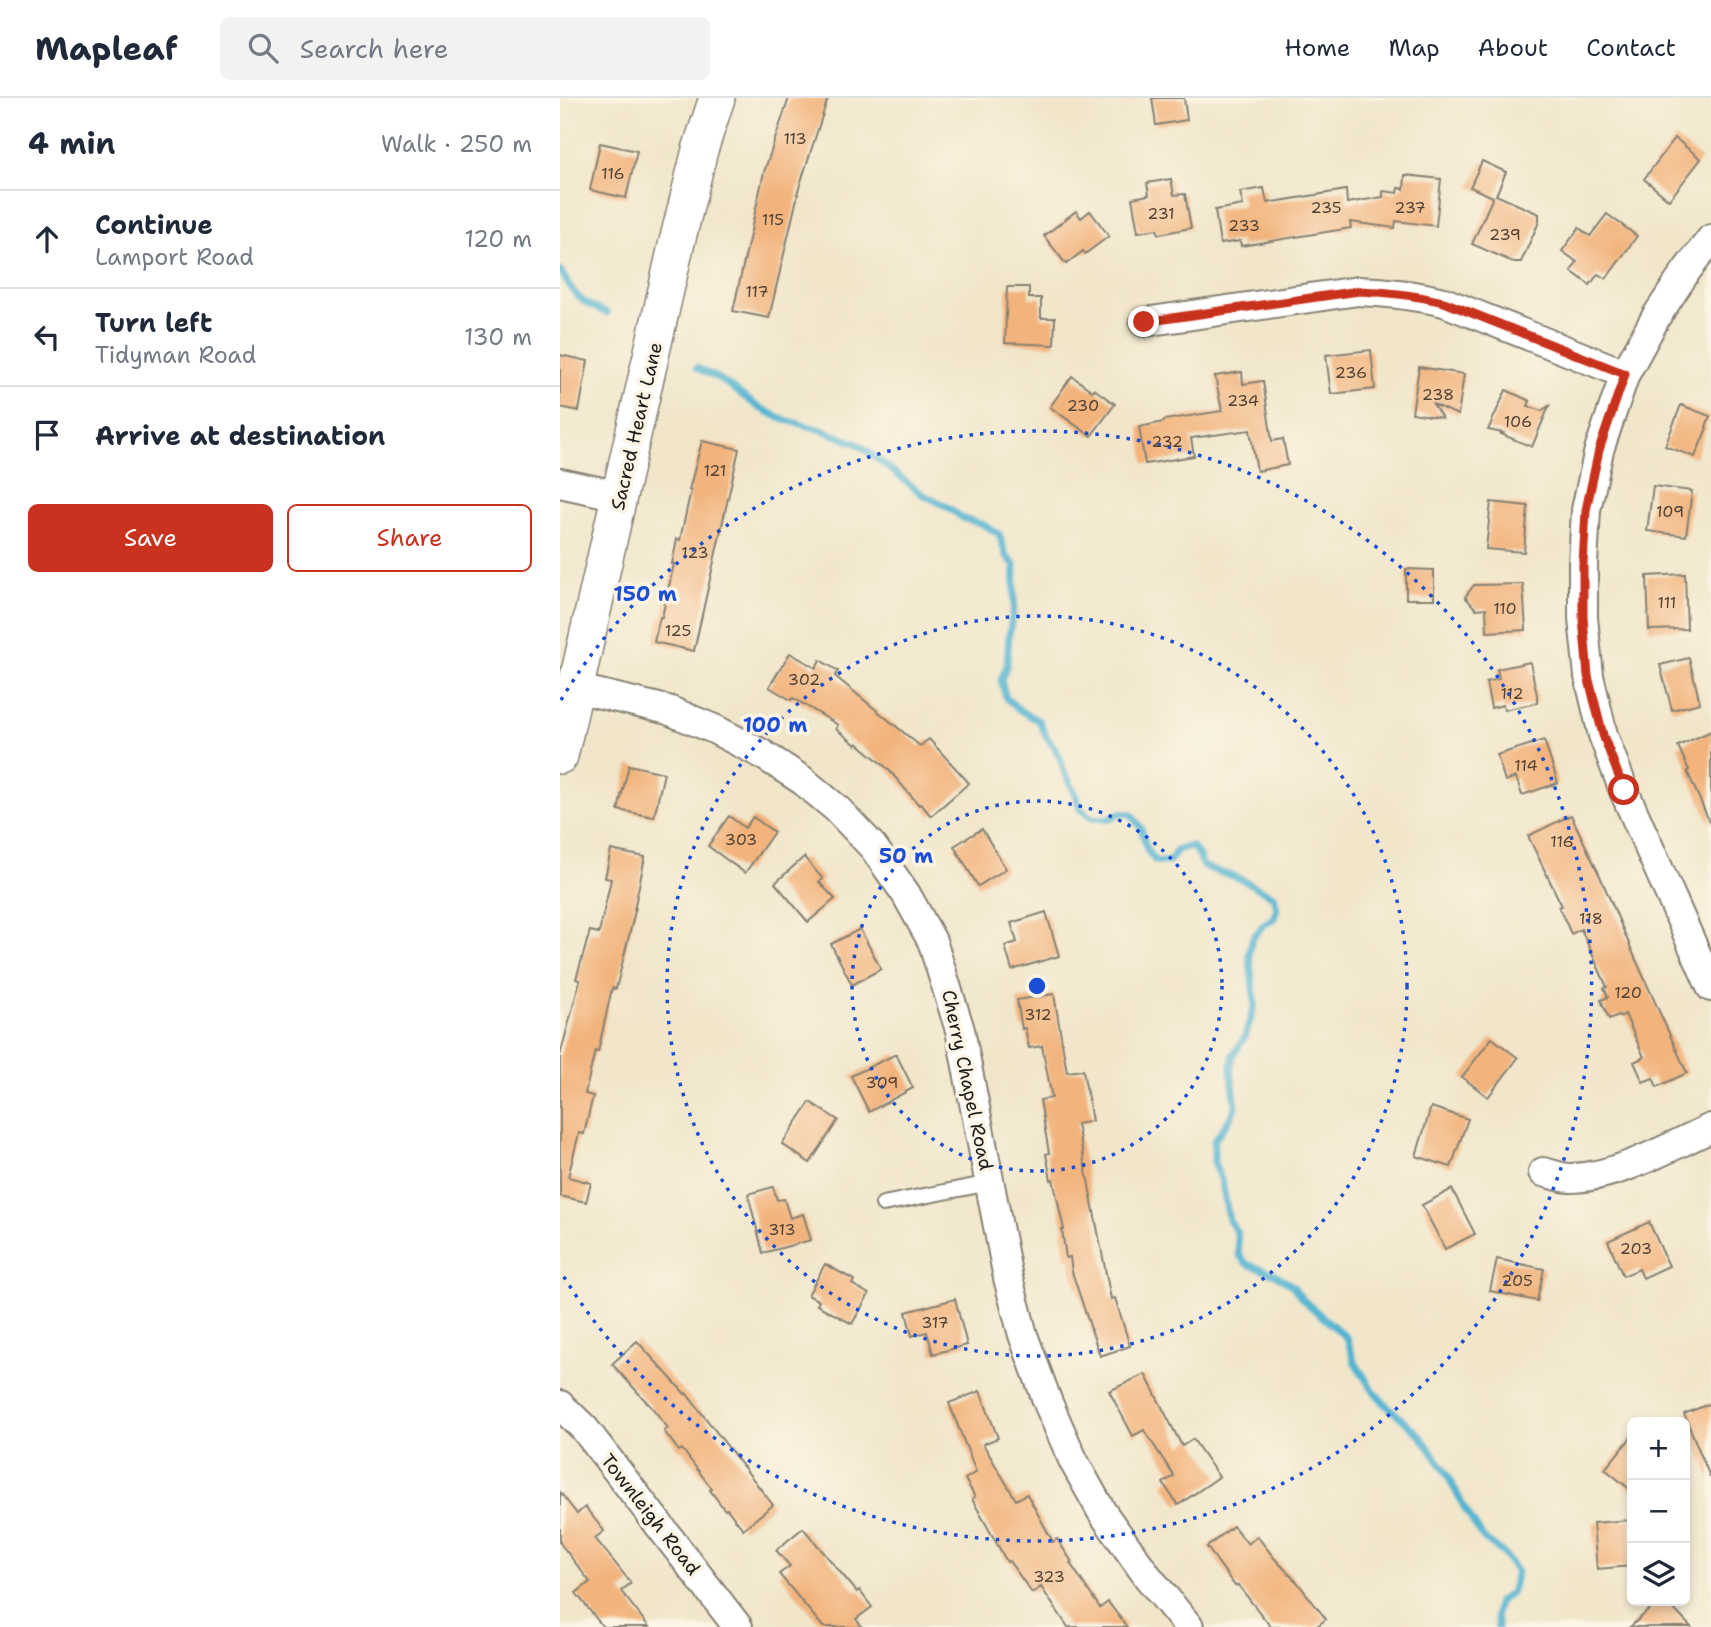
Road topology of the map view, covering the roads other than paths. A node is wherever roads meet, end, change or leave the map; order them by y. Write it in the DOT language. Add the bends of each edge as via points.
graph roads {
  1 [pos="717,98"];
  2 [pos="1711,239"];
  3 [pos="1144,322"];
  4 [pos="1625,374"];
  5 [pos="560,482"];
  6 [pos="620,496"];
  7 [pos="575,688"];
  8 [pos="560,756"];
  9 [pos="1711,987"];
  10 [pos="1711,1128"];
  11 [pos="1543,1172"];
  12 [pos="990,1184"];
  13 [pos="883,1204"];
  14 [pos="560,1405"];
  15 [pos="738,1627"];
  16 [pos="1189,1627"];
  1 -- 6 [label="street, Sacred Heart Lane" via="676,246"];
  2 -- 4 [label="street" via="1656,317"];
  3 -- 4 [label="street" via="1359,291 1390,293 1444,302"];
  4 -- 9 [label="street" via="1599,450 1586,510 1583,618 1588,676 1624,790"];
  5 -- 6 [label="street"];
  6 -- 7 [label="street, Sacred Heart Lane"];
  7 -- 8 [label="street, Sacred Heart Lane"];
  7 -- 12 [label="street, Cherry Chapel Road" via="668,710 762,754 837,808 873,847 932,941 960,1030"];
  10 -- 11 [label="street" via="1617,1170 1568,1178"];
  12 -- 13 [label="lane"];
  12 -- 16 [label="street, Cherry Chapel Road" via="1007,1278 1058,1427 1102,1512"];
  14 -- 15 [label="street, Townleigh Road" via="584,1428"];
}
